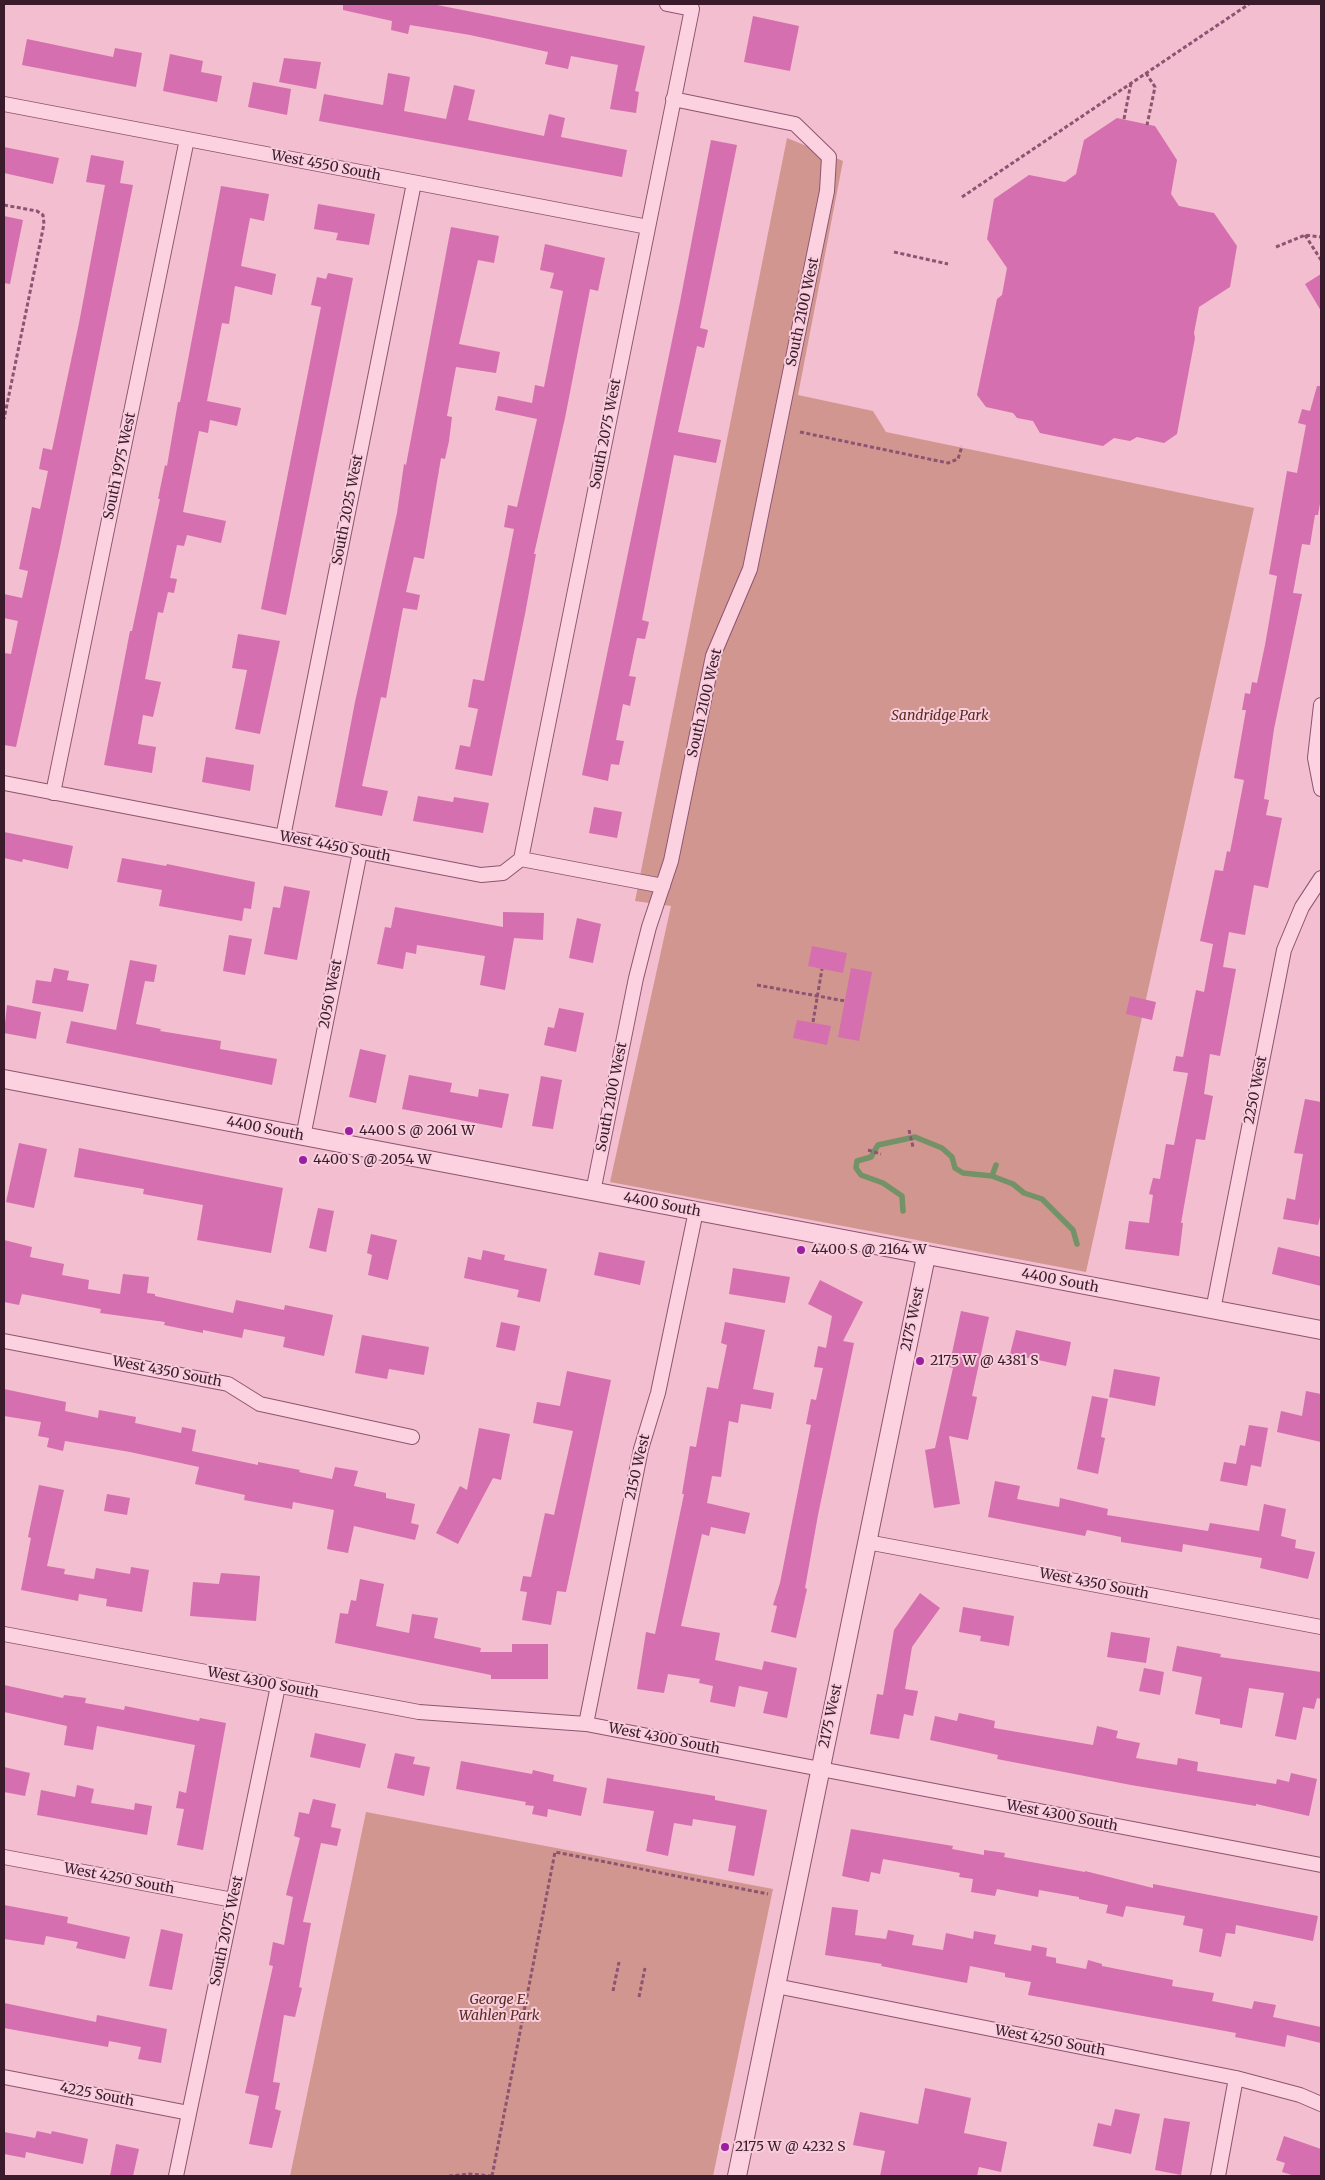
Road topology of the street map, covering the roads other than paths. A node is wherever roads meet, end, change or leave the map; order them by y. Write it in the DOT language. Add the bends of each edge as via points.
graph roads {
  1 [pos="666,4"];
  2 [pos="673,99"];
  3 [pos="4,104"];
  4 [pos="187,139"];
  5 [pos="414,183"];
  6 [pos="648,227"];
  7 [pos="1321,705"];
  8 [pos="4,783"];
  9 [pos="1321,789"];
  10 [pos="53,793"];
  11 [pos="283,837"];
  12 [pos="360,852"];
  13 [pos="521,860"];
  14 [pos="1321,878"];
  15 [pos="663,886"];
  16 [pos="4,1079"];
  17 [pos="303,1137"];
  18 [pos="593,1192"];
  19 [pos="696,1211"];
  20 [pos="926,1256"];
  21 [pos="1214,1310"];
  22 [pos="1321,1330"];
  23 [pos="4,1341"];
  24 [pos="412,1437"];
  25 [pos="867,1542"];
  26 [pos="1321,1627"];
  27 [pos="4,1634"];
  28 [pos="278,1686"];
  29 [pos="586,1724"];
  30 [pos="820,1770"];
  31 [pos="4,1857"];
  32 [pos="1321,1865"];
  33 [pos="233,1900"];
  34 [pos="776,1986"];
  35 [pos="4,2076"];
  36 [pos="1236,2078"];
  37 [pos="1321,2104"];
  38 [pos="189,2113"];
  39 [pos="176,2176"];
  40 [pos="737,2176"];
  41 [pos="1218,2176"];
  1 -- 2 [label="street, South 2075 West" via="692,9"];
  2 -- 6 [label="street, South 2075 West"];
  2 -- 15 [label="street, South 2100 West" via="795,124 830,157 814,262 750,569 713,656 671,861"];
  3 -- 4 [label="street, West 4550 South"];
  4 -- 5 [label="street, West 4550 South"];
  4 -- 10 [label="street, South 1975 West"];
  5 -- 6 [label="street, West 4550 South"];
  5 -- 11 [label="street, South 2025 West"];
  6 -- 13 [label="street, South 2075 West"];
  7 -- 9 [label="street" via="1315,758"];
  8 -- 10 [label="street, West 4450 South"];
  10 -- 11 [label="street, West 4450 South"];
  11 -- 12 [label="street, West 4450 South"];
  12 -- 13 [label="street, West 4450 South" via="481,874 503,872"];
  12 -- 17 [label="street, 2050 West"];
  13 -- 15 [label="street"];
  14 -- 21 [label="street, 2250 West" via="1300,912 1284,950"];
  15 -- 18 [label="street, South 2100 West" via="636,978"];
  16 -- 17 [label="street, 4400 South"];
  17 -- 18 [label="street, 4400 South"];
  18 -- 19 [label="street, 4400 South"];
  19 -- 20 [label="street, 4400 South"];
  19 -- 29 [label="street, 2150 West" via="658,1394 641,1449"];
  20 -- 21 [label="street, 4400 South"];
  20 -- 25 [label="street, 2175 West"];
  21 -- 22 [label="street, 4400 South"];
  23 -- 24 [label="street, West 4350 South" via="228,1384 260,1404"];
  25 -- 26 [label="street, West 4350 South"];
  25 -- 30 [label="street, 2175 West"];
  27 -- 28 [label="street, West 4300 South"];
  28 -- 29 [label="street, West 4300 South" via="419,1712"];
  28 -- 33 [label="street, South 2075 West"];
  29 -- 30 [label="street, West 4300 South"];
  30 -- 32 [label="street, West 4300 South"];
  30 -- 34 [label="street, 2175 West"];
  31 -- 33 [label="street, West 4250 South"];
  33 -- 38 [label="street, South 2075 West"];
  34 -- 36 [label="street, West 4250 South"];
  34 -- 40 [label="street, 2175 West"];
  35 -- 38 [label="street, 4225 South"];
  36 -- 37 [label="street, West 4250 South"];
  36 -- 41 [label="street"];
  38 -- 39 [label="street, South 2075 West"];
}
